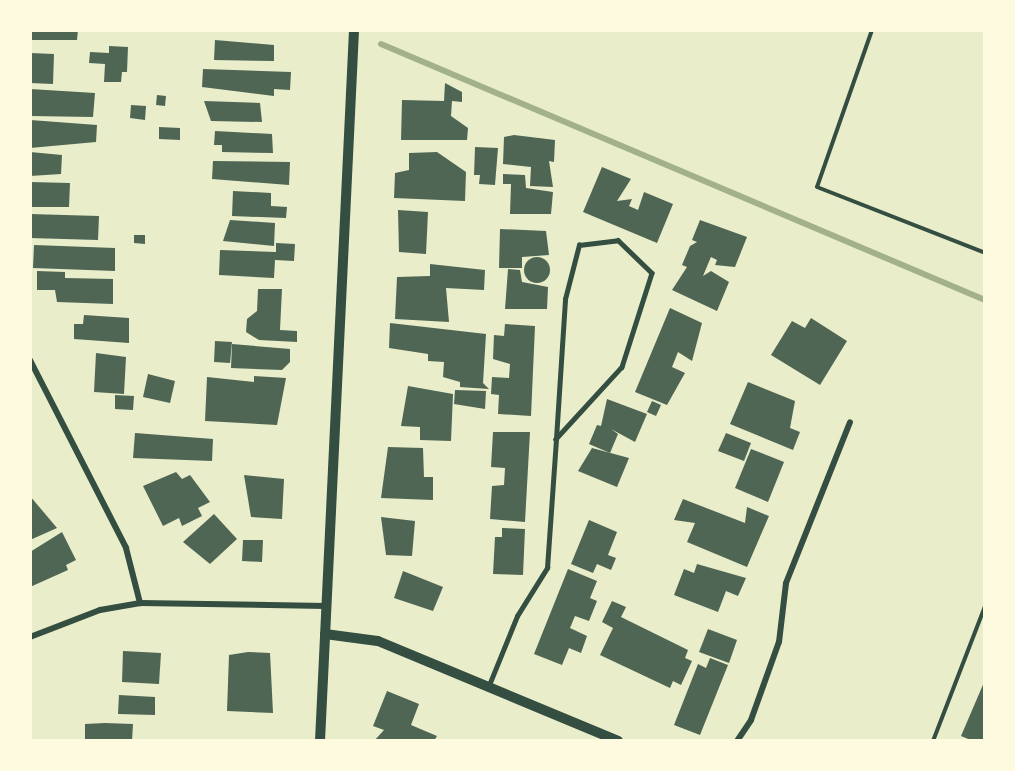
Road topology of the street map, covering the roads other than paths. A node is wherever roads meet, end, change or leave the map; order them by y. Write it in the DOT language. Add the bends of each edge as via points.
graph roads {
  1 [pos="354,30"];
  2 [pos="30,360"];
  3 [pos="850,422"];
  4 [pos="556,439"];
  5 [pos="140,603"];
  6 [pos="326,606"];
  7 [pos="325,634"];
  8 [pos="30,637"];
  9 [pos="489,685"];
  10 [pos="320,741"];
  11 [pos="618,741"];
  12 [pos="737,741"];
  1 -- 6 [label="street"];
  2 -- 5 [label="street" via="126,548"];
  3 -- 12 [label="street" via="786,583 779,642 751,720"];
  4 -- 4 [label="lane" via="565,300 579,245 618,240 652,273 622,367"];
  4 -- 9 [label="lane" via="547,568 517,616"];
  5 -- 6 [label="street"];
  5 -- 8 [label="street" via="100,610"];
  6 -- 7 [label="street"];
  7 -- 9 [label="street" via="378,640"];
  7 -- 10 [label="street"];
  9 -- 11 [label="street"];
}
